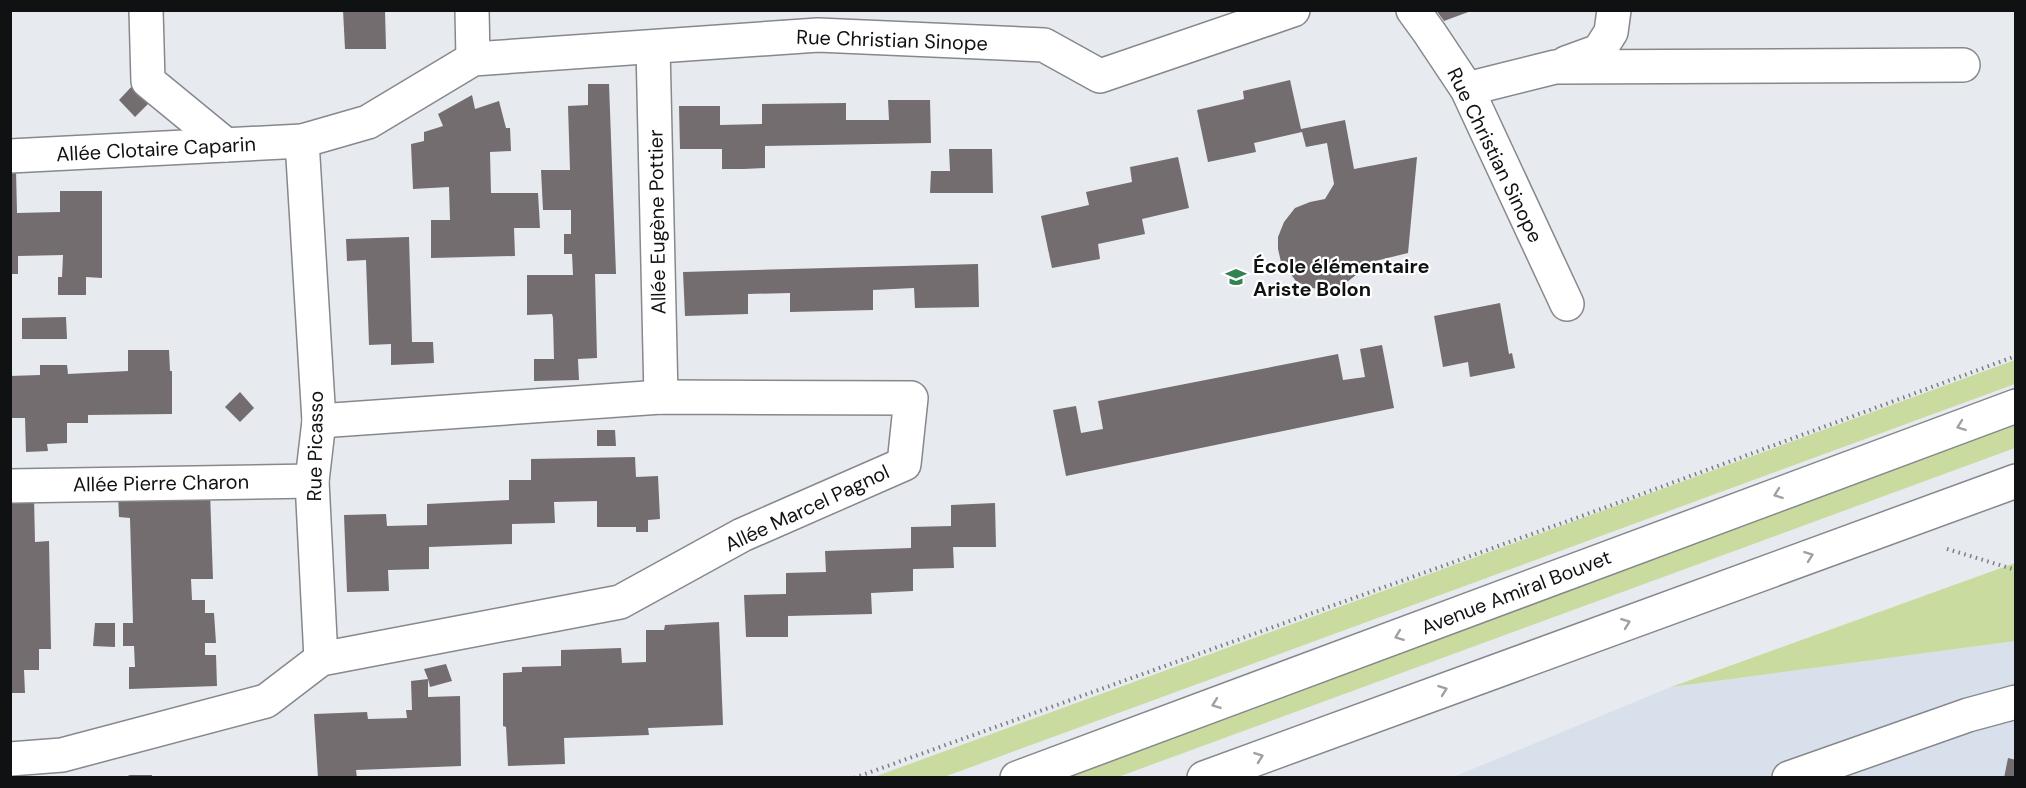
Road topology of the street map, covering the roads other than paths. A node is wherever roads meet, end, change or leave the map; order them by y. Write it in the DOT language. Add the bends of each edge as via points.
graph roads {
  1 [pos="146,10"];
  2 [pos="472,10"];
  3 [pos="1293,10"];
  4 [pos="1413,10"];
  5 [pos="1614,10"];
  6 [pos="817,23"];
  7 [pos="652,47"];
  8 [pos="473,59"];
  9 [pos="1963,64"];
  10 [pos="1555,67"];
  11 [pos="1467,89"];
  12 [pos="302,141"];
  13 [pos="226,145"];
  14 [pos="10,156"];
  15 [pos="1567,304"];
  16 [pos="661,397"];
  17 [pos="2016,406"];
  18 [pos="319,421"];
  19 [pos="312,481"];
  20 [pos="2016,481"];
  21 [pos="10,486"];
  22 [pos="321,659"];
  23 [pos="2016,702"];
  24 [pos="10,759"];
  25 [pos="1017,777"];
  26 [pos="1204,777"];
  27 [pos="1789,777"];
  1 -- 13 [label="street" via="148,81"];
  2 -- 8 [label="street"];
  3 -- 6 [label="street, Rue Christian Sinope" via="1100,76 1044,45"];
  4 -- 11 [label="street, Rue Christian Sinope"];
  5 -- 10 [label="street" via="1611,33 1599,51"];
  6 -- 7 [label="street, Rue Christian Sinope"];
  7 -- 8 [label="street, Rue Christian Sinope"];
  7 -- 16 [label="street, Allée Eugène Pottier"];
  8 -- 12 [label="street" via="368,122"];
  9 -- 10 [label="street"];
  10 -- 11 [label="street"];
  11 -- 15 [label="street, Rue Christian Sinope"];
  12 -- 13 [label="street, Allée Clotaire Caparin"];
  12 -- 18 [label="street, Rue Picasso"];
  13 -- 14 [label="street, Allée Clotaire Caparin"];
  16 -- 18 [label="street, Allée Marcel Pagnol"];
  16 -- 22 [label="street, Allée Marcel Pagnol" via="912,398 904,464 742,535 620,602"];
  17 -- 25 [label="street, Avenue Amiral Bouvet, one-way"];
  18 -- 19 [label="street, Rue Picasso"];
  19 -- 21 [label="street, Allée Pierre Charon"];
  19 -- 22 [label="street, Rue Picasso"];
  26 -- 20 [label="street, one-way"];
  22 -- 24 [label="street" via="266,701 62,755"];
  23 -- 27 [label="street"];
}
